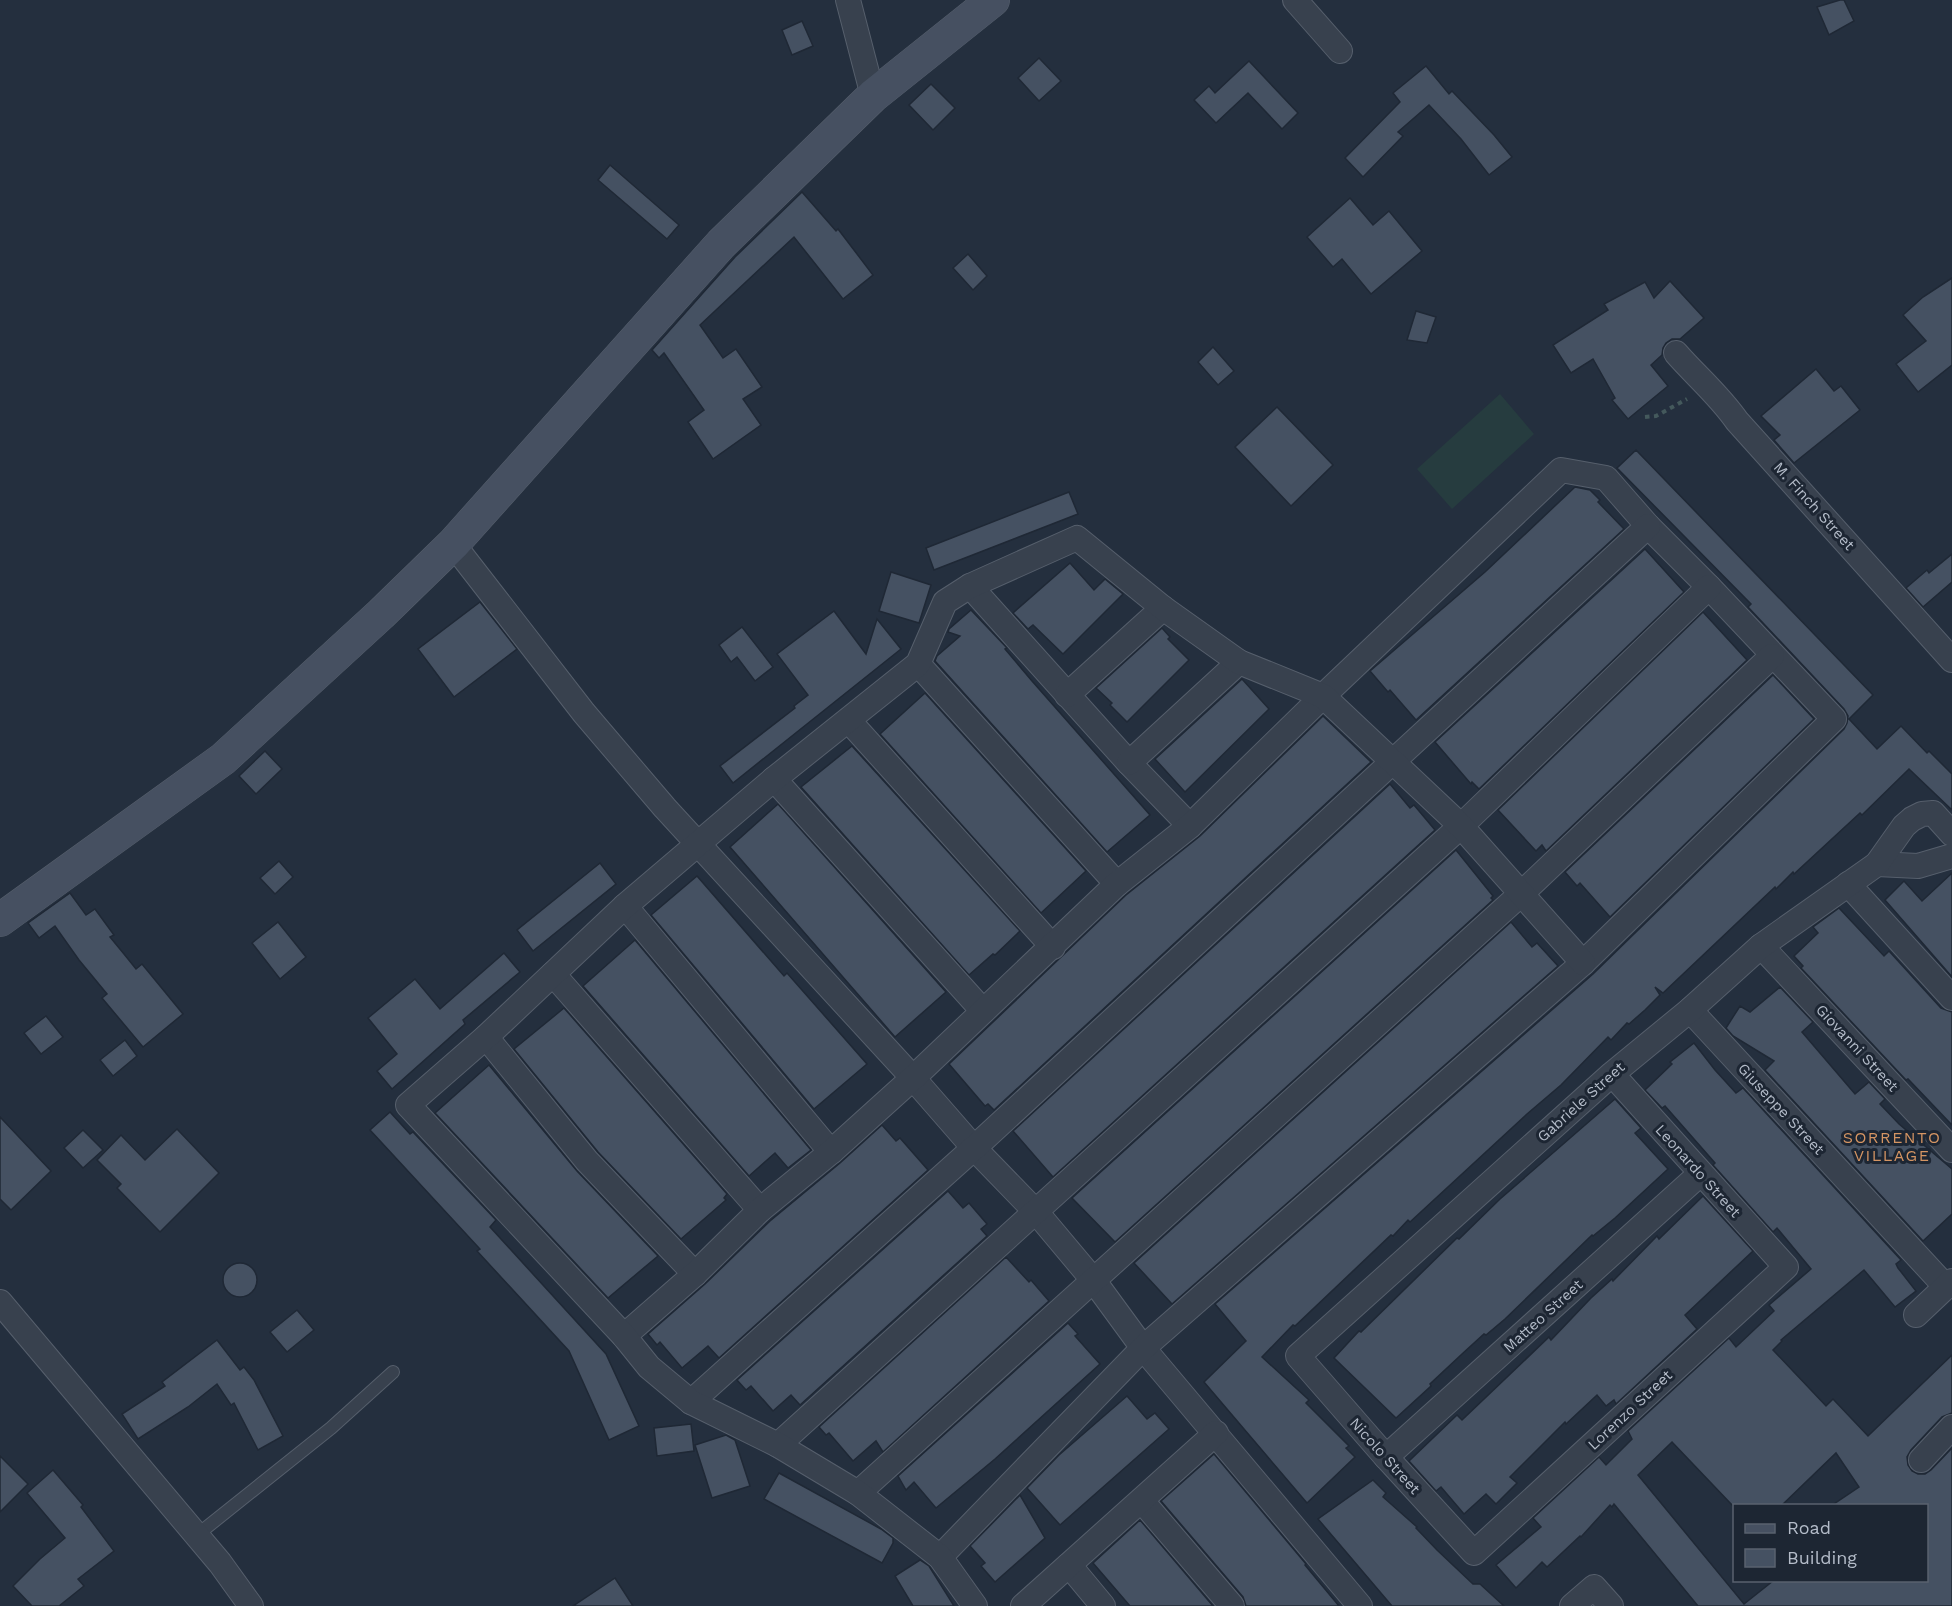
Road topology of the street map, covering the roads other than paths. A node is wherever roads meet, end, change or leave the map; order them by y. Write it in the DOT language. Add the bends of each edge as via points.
graph roads {
  1 [pos="848,0"];
  2 [pos="993,0"];
  3 [pos="1295,0"];
  4 [pos="1340,51"];
  5 [pos="873,96"];
  6 [pos="1676,352"];
  7 [pos="1648,526"];
  8 [pos="453,544"];
  9 [pos="970,586"];
  10 [pos="1709,587"];
  11 [pos="1162,608"];
  12 [pos="1772,656"];
  13 [pos="1952,660"];
  14 [pos="1239,662"];
  15 [pos="918,664"];
  16 [pos="1067,695"];
  17 [pos="1323,696"];
  18 [pos="849,721"];
  19 [pos="1393,762"];
  20 [pos="1129,763"];
  21 [pos="774,780"];
  22 [pos="1190,826"];
  23 [pos="1461,826"];
  24 [pos="1952,834"];
  25 [pos="698,845"];
  26 [pos="1952,856"];
  27 [pos="1876,864"];
  28 [pos="1117,884"];
  29 [pos="1848,884"];
  30 [pos="1521,894"];
  31 [pos="625,906"];
  32 [pos="0,920"];
  33 [pos="1761,946"];
  34 [pos="1053,947"];
  35 [pos="1583,963"];
  36 [pos="553,974"];
  37 [pos="1952,998"];
  38 [pos="1690,1010"];
  39 [pos="983,1011"];
  40 [pos="486,1037"];
  41 [pos="1612,1074"];
  42 [pos="912,1078"];
  43 [pos="974,1148"];
  44 [pos="1952,1150"];
  45 [pos="831,1152"];
  46 [pos="1700,1174"];
  47 [pos="760,1210"];
  48 [pos="1036,1213"];
  49 [pos="1786,1267"];
  50 [pos="695,1274"];
  51 [pos="1094,1281"];
  52 [pos="1949,1284"];
  53 [pos="0,1302"];
  54 [pos="1916,1315"];
  55 [pos="624,1336"];
  56 [pos="1143,1348"];
  57 [pos="1298,1356"];
  58 [pos="393,1372"];
  59 [pos="691,1402"];
  60 [pos="1952,1428"];
  61 [pos="1216,1433"];
  62 [pos="778,1445"];
  63 [pos="1386,1457"];
  64 [pos="1921,1460"];
  65 [pos="858,1493"];
  66 [pos="1142,1501"];
  67 [pos="197,1535"];
  68 [pos="1474,1553"];
  69 [pos="940,1557"];
  70 [pos="1068,1565"];
  71 [pos="251,1606"];
  72 [pos="975,1606"];
  73 [pos="1023,1606"];
  74 [pos="1102,1606"];
  75 [pos="1232,1606"];
  76 [pos="1360,1606"];
  77 [pos="1572,1606"];
  78 [pos="1611,1606"];
  1 -- 5 [label="street"];
  2 -- 5 [label="street"];
  3 -- 4 [label="street"];
  5 -- 8 [label="street" via="721,244"];
  6 -- 13 [label="street, M. Finch Street"];
  7 -- 10 [label="street"];
  7 -- 17 [label="street" via="1606,478 1561,470"];
  7 -- 19 [label="street"];
  8 -- 25 [label="street" via="584,713"];
  8 -- 32 [label="street" via="223,759"];
  9 -- 11 [label="street" via="1077,538"];
  9 -- 15 [label="street" via="945,602"];
  9 -- 16 [label="street"];
  10 -- 12 [label="street"];
  10 -- 23 [label="street"];
  11 -- 14 [label="street"];
  11 -- 16 [label="street"];
  12 -- 30 [label="street"];
  12 -- 35 [label="street" via="1834,719"];
  14 -- 17 [label="street"];
  14 -- 20 [label="street"];
  15 -- 18 [label="street"];
  15 -- 28 [label="street"];
  16 -- 20 [label="street"];
  17 -- 19 [label="street"];
  17 -- 22 [label="street"];
  18 -- 21 [label="street"];
  18 -- 34 [label="street"];
  19 -- 23 [label="street"];
  19 -- 43 [label="street"];
  20 -- 22 [label="street"];
  21 -- 25 [label="street"];
  21 -- 39 [label="street"];
  22 -- 28 [label="street"];
  23 -- 30 [label="street"];
  23 -- 48 [label="street"];
  24 -- 27 [label="street, Gabriele Street" via="1934,813 1922,814 1904,826"];
  25 -- 31 [label="street"];
  25 -- 42 [label="street"];
  26 -- 27 [label="street" via="1918,866"];
  27 -- 29 [label="street, Gabriele Street"];
  28 -- 34 [label="street"];
  29 -- 33 [label="street, Gabriele Street"];
  29 -- 37 [label="street"];
  30 -- 35 [label="street"];
  30 -- 51 [label="street"];
  31 -- 36 [label="street"];
  31 -- 45 [label="street"];
  33 -- 38 [label="street, Gabriele Street"];
  33 -- 44 [label="street, Giovanni Street"];
  34 -- 39 [label="street"];
  35 -- 56 [label="street"];
  36 -- 40 [label="street"];
  36 -- 47 [label="street"];
  38 -- 41 [label="street, Gabriele Street"];
  38 -- 52 [label="street, Giuseppe Street"];
  39 -- 42 [label="street"];
  40 -- 50 [label="street" via="587,1161"];
  40 -- 55 [label="street" via="408,1105"];
  41 -- 46 [label="street, Leonardo Street"];
  41 -- 57 [label="street, Gabriele Street"];
  42 -- 43 [label="street"];
  42 -- 45 [label="street"];
  43 -- 48 [label="street"];
  43 -- 59 [label="street"];
  45 -- 47 [label="street"];
  46 -- 49 [label="street, Leonardo Street"];
  46 -- 63 [label="street, Matteo Street"];
  47 -- 50 [label="street"];
  48 -- 51 [label="street"];
  48 -- 62 [label="street"];
  49 -- 68 [label="street, Lorenzo Street"];
  50 -- 55 [label="street"];
  51 -- 56 [label="street"];
  51 -- 65 [label="street"];
  52 -- 54 [label="street"];
  53 -- 67 [label="street"];
  55 -- 59 [label="street" via="649,1367"];
  56 -- 61 [label="street"];
  56 -- 69 [label="street"];
  57 -- 63 [label="street, Nicolo Street"];
  58 -- 67 [label="lane" via="331,1428"];
  59 -- 62 [label="street"];
  60 -- 64 [label="street"];
  61 -- 66 [label="street"];
  61 -- 76 [label="street"];
  62 -- 65 [label="street"];
  63 -- 68 [label="street, Nicolo Street"];
  65 -- 69 [label="street"];
  66 -- 70 [label="street"];
  66 -- 75 [label="street"];
  67 -- 71 [label="street"];
  69 -- 72 [label="street"];
  70 -- 73 [label="street"];
  70 -- 74 [label="street"];
  77 -- 78 [label="street" via="1594,1587"];
}
